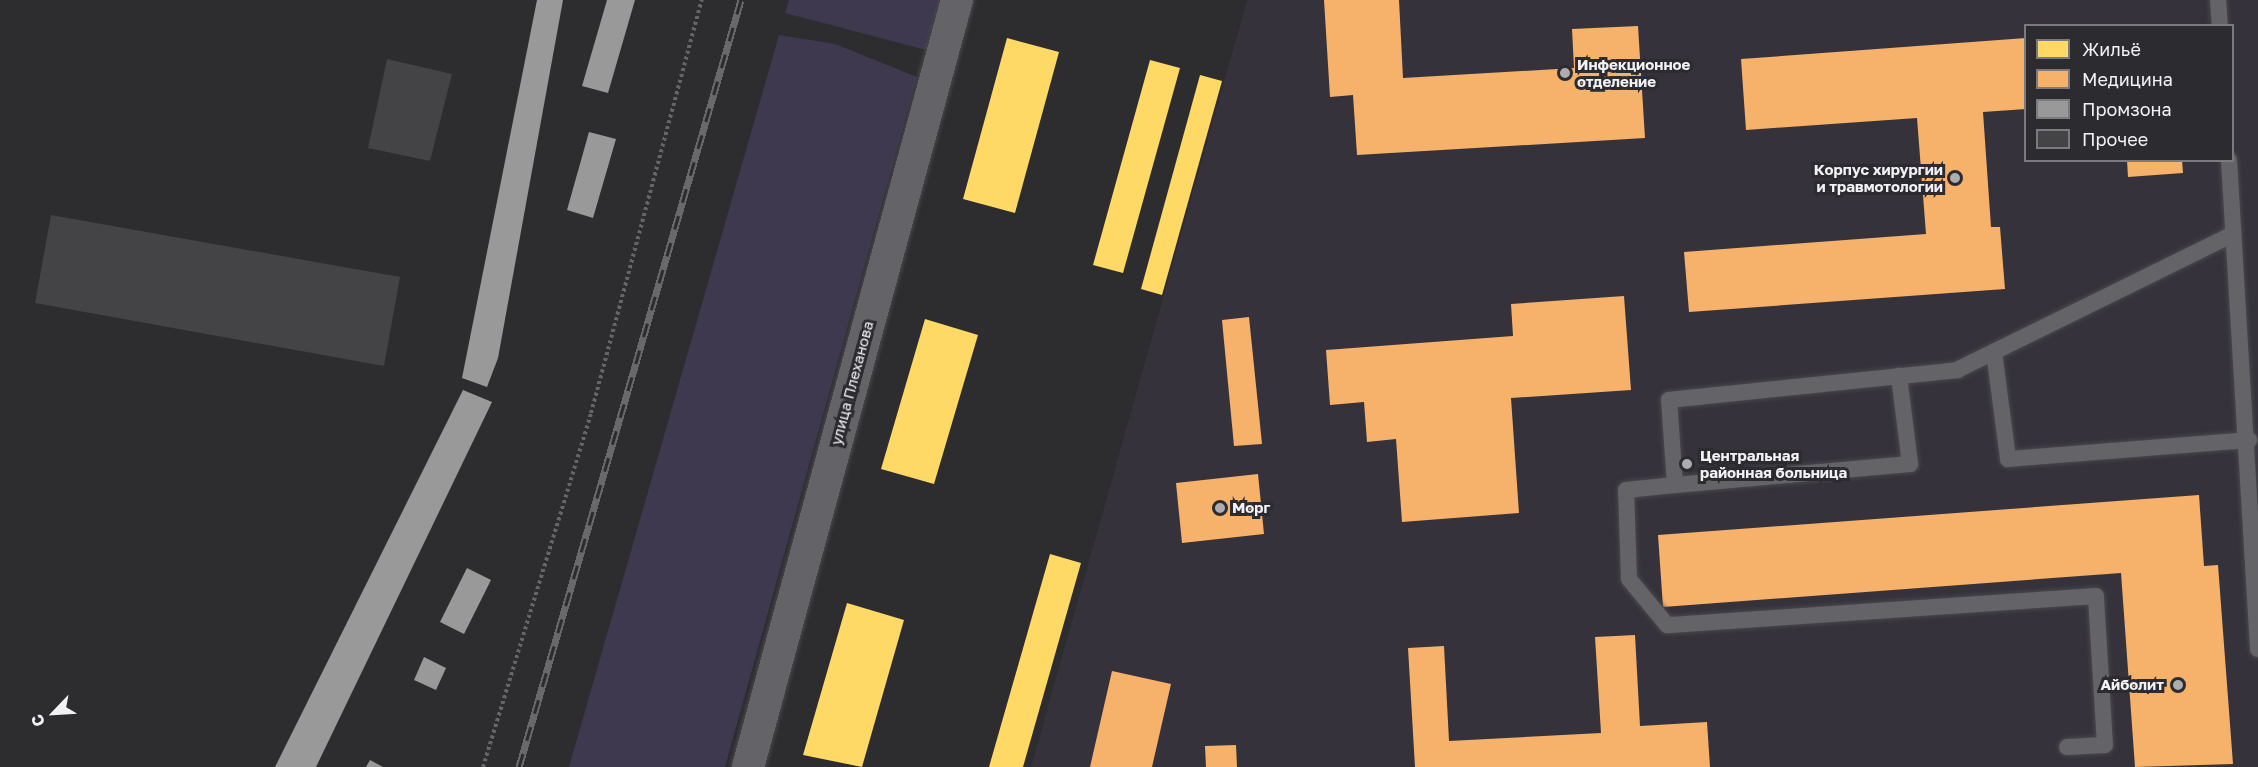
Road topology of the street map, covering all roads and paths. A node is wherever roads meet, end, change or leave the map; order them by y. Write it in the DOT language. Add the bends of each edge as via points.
graph roads {
  1 [pos="702,0"];
  2 [pos="957,0"];
  3 [pos="2218,0"];
  4 [pos="2220,24"];
  5 [pos="2229,162"];
  6 [pos="2234,234"];
  7 [pos="1994,352"];
  8 [pos="1899,376"];
  9 [pos="2253,419"];
  10 [pos="2249,440"];
  11 [pos="1675,485"];
  12 [pos="2258,649"];
  13 [pos="2067,747"];
  14 [pos="483,767"];
  15 [pos="748,767"];
  1 -- 14 [label="path" via="591,413"];
  2 -- 15 [label="street, улица Плеханова"];
  3 -- 4 [label="lane"];
  5 -- 6 [label="lane"];
  6 -- 7 [label="lane"];
  6 -- 9 [label="lane"];
  7 -- 8 [label="lane" via="1957,370"];
  7 -- 10 [label="lane" via="2008,459"];
  8 -- 11 [label="lane" via="1669,400"];
  8 -- 11 [label="lane" via="1910,464"];
  9 -- 10 [label="lane"];
  10 -- 12 [label="lane"];
  11 -- 13 [label="lane" via="1626,490 1629,579 1667,625 2096,596 2105,745"];
}
